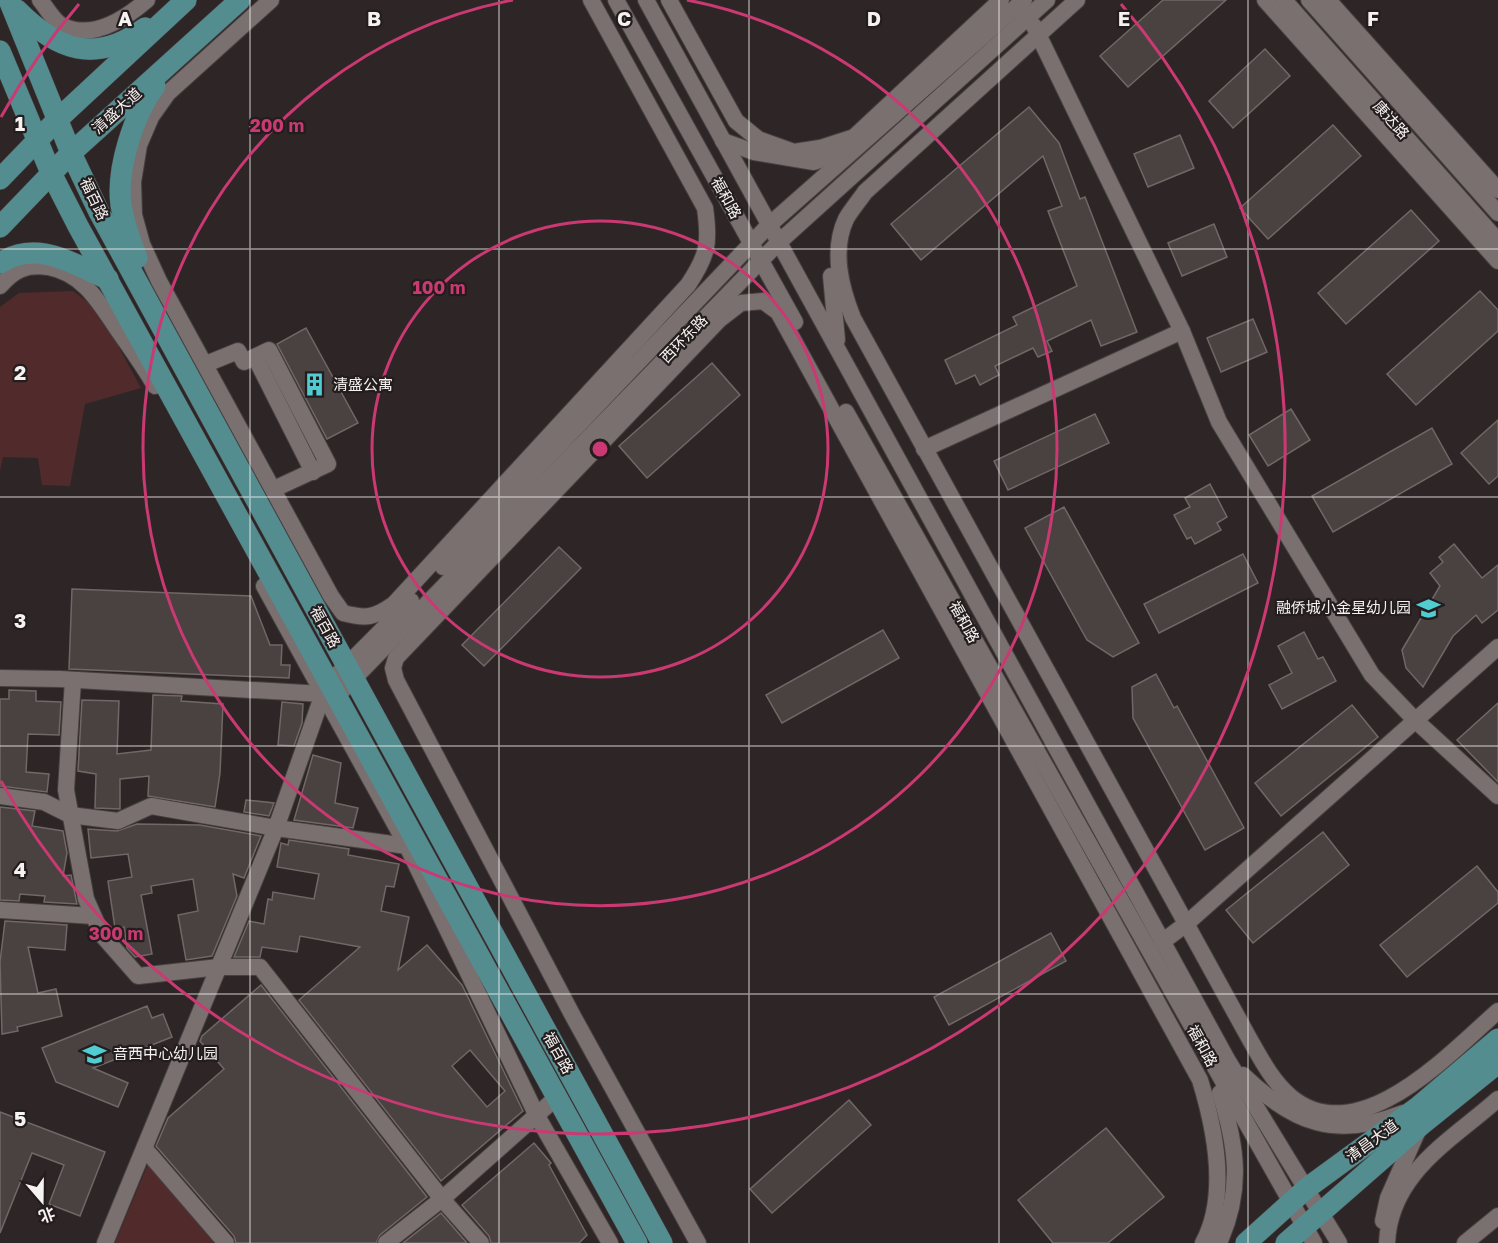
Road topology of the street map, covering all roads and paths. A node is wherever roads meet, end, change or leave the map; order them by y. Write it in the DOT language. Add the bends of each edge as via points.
graph roads {
  1 [pos="40,0"];
  2 [pos="147,0"];
  3 [pos="185,0"];
  4 [pos="240,0"];
  5 [pos="271,0"];
  6 [pos="591,0"];
  7 [pos="616,0"];
  8 [pos="646,0"];
  9 [pos="669,0"];
  10 [pos="1001,0"];
  11 [pos="1024,0"];
  12 [pos="1047,0"];
  13 [pos="1077,0"];
  14 [pos="1265,0"];
  15 [pos="1284,0"];
  16 [pos="1310,0"];
  17 [pos="1328,0"];
  18 [pos="10,2"];
  19 [pos="1028,17"];
  20 [pos="1039,34"];
  21 [pos="0,51"];
  22 [pos="173,61"];
  23 [pos="58,119"];
  24 [pos="882,128"];
  25 [pos="39,139"];
  26 [pos="723,141"];
  27 [pos="71,153"];
  28 [pos="871,160"];
  29 [pos="51,172"];
  30 [pos="0,179"];
  31 [pos="1498,190"];
  32 [pos="1498,213"];
  33 [pos="768,226"];
  34 [pos="0,227"];
  35 [pos="1498,241"];
  36 [pos="778,243"];
  37 [pos="751,244"];
  38 [pos="760,260"];
  39 [pos="1498,261"];
  40 [pos="0,263"];
  41 [pos="108,279"];
  42 [pos="0,286"];
  43 [pos="1182,332"];
  44 [pos="167,337"];
  45 [pos="838,347"];
  46 [pos="206,364"];
  47 [pos="924,449"];
  48 [pos="274,489"];
  49 [pos="1498,646"];
  50 [pos="350,674"];
  51 [pos="0,678"];
  52 [pos="73,680"];
  53 [pos="330,691"];
  54 [pos="1415,720"];
  55 [pos="0,796"];
  56 [pos="1498,796"];
  57 [pos="70,815"];
  58 [pos="276,828"];
  59 [pos="407,846"];
  60 [pos="0,910"];
  61 [pos="93,916"];
  62 [pos="1186,924"];
  63 [pos="1162,942"];
  64 [pos="219,966"];
  65 [pos="1498,1011"];
  66 [pos="1498,1039"];
  67 [pos="1210,1061"];
  68 [pos="1228,1061"];
  69 [pos="1498,1063"];
  70 [pos="557,1097"];
  71 [pos="1495,1107"];
  72 [pos="537,1116"];
  73 [pos="1419,1116"];
  74 [pos="145,1149"];
  75 [pos="1307,1188"];
  76 [pos="442,1199"];
  77 [pos="1290,1203"];
  78 [pos="1321,1214"];
  79 [pos="1498,1216"];
  80 [pos="1309,1235"];
  81 [pos="105,1243"];
  82 [pos="226,1243"];
  83 [pos="386,1243"];
  84 [pos="480,1243"];
  85 [pos="609,1243"];
  86 [pos="637,1243"];
  87 [pos="662,1243"];
  88 [pos="698,1243"];
  89 [pos="1203,1243"];
  90 [pos="1219,1243"];
  91 [pos="1246,1243"];
  92 [pos="1286,1243"];
  93 [pos="1340,1243"];
  94 [pos="1381,1243"];
  95 [pos="1387,1243"];
  96 [pos="1465,1243"];
  1 -- 2 [label="street" via="61,25 83,30 103,28"];
  3 -- 18 [label="main road" via="137,34 106,47 85,49 50,39"];
  3 -- 23 [label="main road"];
  4 -- 22 [label="main road, 清盛大道"];
  5 -- 46 [label="street" via="168,93 151,117 133,182 134,215 142,244"];
  6 -- 48 [label="street" via="705,207 709,237 701,265 688,285 394,604 377,615 343,613"];
  7 -- 37 [label="street, 福和路"];
  8 -- 26 [label="street, 福和路"];
  9 -- 10 [label="street" via="736,122 758,139 794,152 854,137"];
  11 -- 24 [label="street, 西环东路"];
  12 -- 19 [label="street, 西环东路"];
  13 -- 20 [label="street"];
  14 -- 39 [label="street"];
  15 -- 35 [label="street, 康达路"];
  16 -- 32 [label="street, 康达路"];
  17 -- 31 [label="street"];
  18 -- 23 [label="main road, 福百路"];
  19 -- 20 [label="street"];
  19 -- 28 [label="street, 西环东路"];
  20 -- 43 [label="street"];
  20 -- 47 [label="street" via="865,192 846,220 838,265 843,291 853,318"];
  21 -- 25 [label="main road, 福百路"];
  22 -- 27 [label="main road, 清盛大道"];
  22 -- 44 [label="main road" via="149,93 134,123 120,185 127,233 157,298"];
  23 -- 25 [label="main road"];
  23 -- 27 [label="main road, 福百路"];
  24 -- 26 [label="street" via="846,151 814,162 754,152"];
  24 -- 33 [label="street, 西环东路"];
  25 -- 29 [label="main road, 福百路"];
  25 -- 30 [label="main road"];
  26 -- 33 [label="street, 福和路"];
  27 -- 29 [label="main road, 清盛大道"];
  27 -- 44 [label="main road, 福百路"];
  28 -- 36 [label="street, 西环东路"];
  28 -- 45 [label="street" via="841,208 834,237 831,280"];
  29 -- 34 [label="main road, 清盛大道"];
  29 -- 41 [label="main road, 福百路"];
  33 -- 36 [label="street, 福和路"];
  33 -- 37 [label="street, 西环东路"];
  36 -- 38 [label="street, 西环东路"];
  36 -- 45 [label="street, 福和路"];
  37 -- 38 [label="street, 福和路"];
  37 -- 50 [label="street, 西环东路"];
  38 -- 50 [label="street, 西环东路"];
  38 -- 67 [label="street, 福和路"];
  40 -- 41 [label="main road" via="13,255 36,252 61,257"];
  41 -- 53 [label="main road, 福百路"];
  42 -- 53 [label="street" via="22,267 37,266 65,271 92,292 150,377"];
  43 -- 47 [label="street"];
  43 -- 54 [label="street" via="1225,432 1372,675"];
  44 -- 50 [label="main road, 福百路"];
  45 -- 63 [label="street, 福和路"];
  46 -- 48 [label="street"];
  46 -- 48 [label="street" via="238,351 244,362 269,350 328,464"];
  47 -- 62 [label="street"];
  49 -- 54 [label="street"];
  50 -- 53 [label="street, 西环东路"];
  50 -- 87 [label="main road, 福百路"];
  51 -- 52 [label="street"];
  52 -- 53 [label="street"];
  52 -- 57 [label="street" via="66,790"];
  53 -- 58 [label="street"];
  53 -- 59 [label="street"];
  53 -- 70 [label="main road, 福百路"];
  54 -- 56 [label="street"];
  54 -- 62 [label="street"];
  55 -- 57 [label="street" via="44,802"];
  57 -- 58 [label="street" via="118,821 151,806"];
  57 -- 61 [label="street"];
  58 -- 59 [label="street"];
  58 -- 64 [label="street"];
  59 -- 72 [label="street"];
  60 -- 61 [label="street"];
  61 -- 64 [label="street" via="102,934 138,976"];
  62 -- 63 [label="street"];
  62 -- 65 [label="street" via="1268,1072 1292,1098 1316,1110 1341,1113 1392,1098 1416,1083"];
  63 -- 68 [label="street, 福和路"];
  64 -- 74 [label="street"];
  64 -- 76 [label="street" via="260,967"];
  66 -- 73 [label="main road, 清昌大道"];
  67 -- 77 [label="street, 福和路"];
  67 -- 90 [label="street" via="1236,1153 1232,1205"];
  68 -- 73 [label="street" via="1290,1113 1309,1122 1332,1126"];
  68 -- 75 [label="street, 福和路"];
  69 -- 73 [label="main road, 清昌大道"];
  70 -- 72 [label="street"];
  70 -- 86 [label="main road, 福百路"];
  71 -- 95 [label="street" via="1430,1153 1408,1182 1394,1213"];
  72 -- 76 [label="street"];
  72 -- 85 [label="street"];
  73 -- 75 [label="main road, 清昌大道"];
  73 -- 78 [label="main road, 清昌大道"];
  73 -- 94 [label="street" via="1388,1198"];
  74 -- 81 [label="street"];
  74 -- 82 [label="street"];
  75 -- 77 [label="main road, 清昌大道"];
  75 -- 78 [label="street, 福和路"];
  76 -- 83 [label="street"];
  76 -- 84 [label="street"];
  77 -- 80 [label="street, 福和路"];
  77 -- 91 [label="main road, 清昌大道"];
  78 -- 80 [label="main road, 清昌大道"];
  78 -- 93 [label="street, 福和路"];
  79 -- 96 [label="street"];
  80 -- 92 [label="main road, 清昌大道"];
  88 -- 89 [label="street" via="574,1018 393,668 396,658 719,320 741,303 763,301 778,312 1200,1080 1210,1113 1218,1172"];
}
